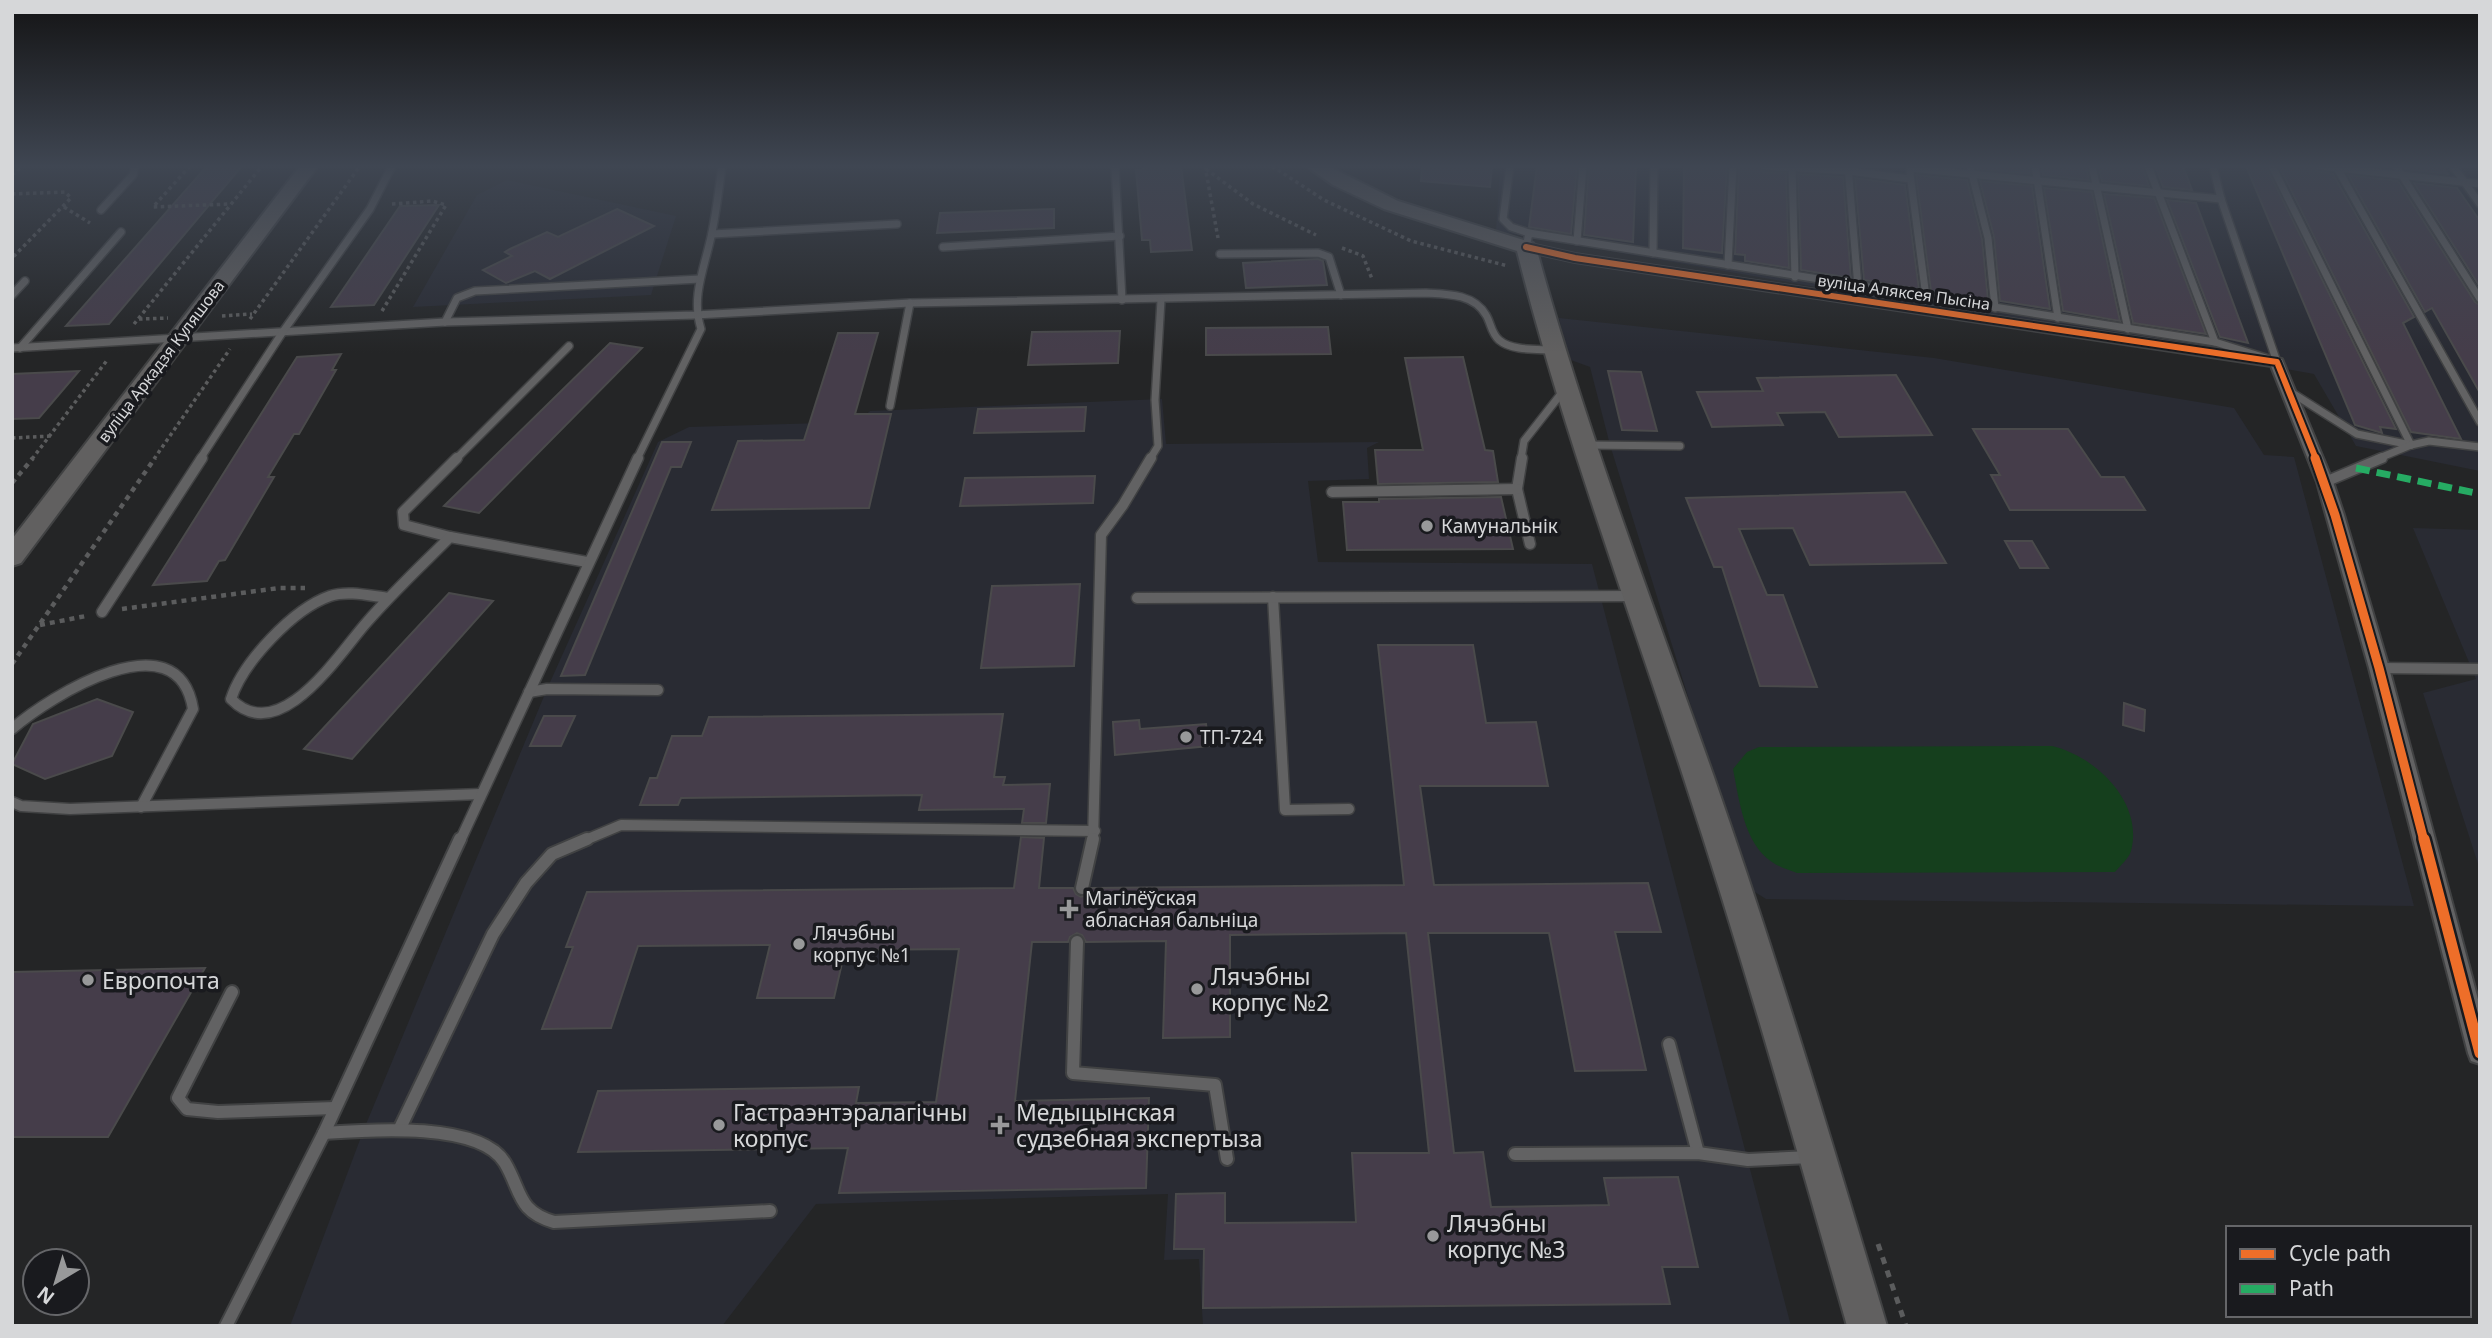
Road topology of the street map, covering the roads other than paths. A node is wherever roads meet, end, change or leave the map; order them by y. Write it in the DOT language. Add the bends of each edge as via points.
graph roads {
  1 [pos="262,228"];
  2 [pos="356,228"];
  3 [pos="713,228"];
  4 [pos="815,228"];
  5 [pos="1119,228"];
  6 [pos="1468,228"];
  7 [pos="1512,228"];
  8 [pos="1578,228"];
  9 [pos="1653,228"];
  10 [pos="1730,228"];
  11 [pos="1794,228"];
  12 [pos="1854,228"];
  13 [pos="1917,228"];
  14 [pos="1986,228"];
  15 [pos="2045,228"];
  16 [pos="2107,228"];
  17 [pos="2170,228"];
  18 [pos="2231,228"];
  19 [pos="2303,228"];
  20 [pos="2371,228"];
  21 [pos="2436,228"];
  22 [pos="121,232"];
  23 [pos="712,234"];
  24 [pos="1120,236"];
  25 [pos="1528,240"];
  26 [pos="1577,241"];
  27 [pos="943,247"];
  28 [pos="1653,253"];
  29 [pos="1220,254"];
  30 [pos="1728,265"];
  31 [pos="1795,277"];
  32 [pos="700,279"];
  33 [pos="25,281"];
  34 [pos="1858,287"];
  35 [pos="12,295"];
  36 [pos="1341,295"];
  37 [pos="1926,297"];
  38 [pos="2480,299"];
  39 [pos="1122,300"];
  40 [pos="1161,300"];
  41 [pos="910,303"];
  42 [pos="1995,308"];
  43 [pos="695,315"];
  44 [pos="2058,318"];
  45 [pos="445,322"];
  46 [pos="2128,329"];
  47 [pos="282,333"];
  48 [pos="178,339"];
  49 [pos="2215,342"];
  50 [pos="569,346"];
  51 [pos="16,348"];
  52 [pos="1553,350"];
  53 [pos="2277,362"];
  54 [pos="1567,387"];
  55 [pos="2289,391"];
  56 [pos="890,406"];
  57 [pos="2480,422"];
  58 [pos="1584,445"];
  59 [pos="2412,445"];
  60 [pos="1680,446"];
  61 [pos="2480,447"];
  62 [pos="2325,482"];
  63 [pos="1517,489"];
  64 [pos="1332,492"];
  65 [pos="450,537"];
  66 [pos="1530,544"];
  67 [pos="13,555"];
  68 [pos="587,562"];
  69 [pos="1638,596"];
  70 [pos="1273,597"];
  71 [pos="389,598"];
  72 [pos="1137,598"];
  73 [pos="102,612"];
  74 [pos="2379,668"];
  75 [pos="2480,669"];
  76 [pos="658,690"];
  77 [pos="529,692"];
  78 [pos="12,729"];
  79 [pos="481,794"];
  80 [pos="12,802"];
  81 [pos="141,807"];
  82 [pos="1349,809"];
  83 [pos="1095,831"];
  84 [pos="1082,888"];
  85 [pos="1077,942"];
  86 [pos="232,992"];
  87 [pos="1669,1044"];
  88 [pos="2480,1053"];
  89 [pos="335,1108"];
  90 [pos="400,1128"];
  91 [pos="324,1133"];
  92 [pos="1698,1153"];
  93 [pos="1515,1154"];
  94 [pos="1818,1157"];
  95 [pos="1227,1159"];
  96 [pos="770,1211"];
  97 [pos="226,1326"];
  98 [pos="1867,1326"];
  1 -- 48 [label="main road, вуліца Аркадзя Куляшова"];
  2 -- 47 [label="lane"];
  3 -- 23 [label="lane"];
  4 -- 23 [label="lane"];
  5 -- 24 [label="lane"];
  6 -- 25 [label="main road, вуліца Аляксея Пысіна"];
  7 -- 25 [label="lane"];
  8 -- 26 [label="lane"];
  9 -- 28 [label="lane"];
  10 -- 30 [label="lane"];
  11 -- 31 [label="lane"];
  12 -- 34 [label="lane"];
  13 -- 37 [label="lane"];
  14 -- 42 [label="lane"];
  15 -- 44 [label="lane"];
  16 -- 46 [label="lane"];
  17 -- 49 [label="lane"];
  18 -- 53 [label="lane"];
  19 -- 59 [label="lane"];
  20 -- 57 [label="lane"];
  21 -- 38 [label="lane"];
  22 -- 51 [label="lane"];
  23 -- 32 [label="lane"];
  24 -- 27 [label="lane"];
  24 -- 39 [label="lane"];
  25 -- 26 [label="lane"];
  25 -- 52 [label="main road"];
  25 -- 53 [label="street, вуліца Аляксея Пысіна" via="1603,262"];
  26 -- 28 [label="lane"];
  28 -- 30 [label="lane"];
  29 -- 36 [label="lane" via="1318,253 1329,257"];
  30 -- 31 [label="lane"];
  31 -- 34 [label="lane"];
  32 -- 43 [label="lane"];
  32 -- 45 [label="lane" via="475,291 457,298"];
  33 -- 35 [label="lane"];
  34 -- 37 [label="lane"];
  36 -- 40 [label="lane"];
  36 -- 52 [label="lane" via="1455,294 1472,300 1486,315 1498,340"];
  37 -- 42 [label="lane"];
  39 -- 40 [label="lane"];
  39 -- 41 [label="lane"];
  40 -- 83 [label="lane" via="1155,400 1158,446 1101,535"];
  41 -- 43 [label="lane"];
  41 -- 56 [label="lane"];
  42 -- 44 [label="lane"];
  43 -- 45 [label="lane"];
  43 -- 68 [label="lane" via="701,329"];
  44 -- 46 [label="lane"];
  45 -- 47 [label="lane"];
  46 -- 49 [label="lane"];
  47 -- 48 [label="lane"];
  47 -- 73 [label="lane"];
  48 -- 51 [label="lane"];
  48 -- 67 [label="main road, вуліца Аркадзя Куляшова"];
  49 -- 53 [label="lane"];
  50 -- 65 [label="lane" via="403,512 404,525"];
  52 -- 54 [label="main road"];
  53 -- 55 [label="street"];
  54 -- 58 [label="main road"];
  54 -- 63 [label="lane" via="1524,441"];
  55 -- 59 [label="lane" via="2357,434"];
  55 -- 62 [label="street"];
  58 -- 60 [label="lane"];
  58 -- 69 [label="main road"];
  59 -- 61 [label="lane" via="2429,441"];
  59 -- 62 [label="lane"];
  62 -- 74 [label="street"];
  63 -- 64 [label="lane"];
  63 -- 66 [label="lane"];
  65 -- 68 [label="lane"];
  65 -- 71 [label="lane"];
  68 -- 77 [label="lane"];
  69 -- 70 [label="lane"];
  69 -- 94 [label="main road"];
  70 -- 72 [label="lane"];
  70 -- 82 [label="lane" via="1285,810"];
  71 -- 71 [label="lane" via="303,695 283,708 256,711 236,706 230,699 251,662 311,605 341,594"];
  74 -- 75 [label="lane"];
  74 -- 88 [label="street"];
  76 -- 77 [label="lane"];
  77 -- 79 [label="lane"];
  78 -- 81 [label="lane" via="51,699 103,674 143,665 160,667 188,688 193,709"];
  79 -- 81 [label="lane"];
  79 -- 89 [label="lane"];
  80 -- 81 [label="lane" via="69,809"];
  83 -- 84 [label="lane"];
  83 -- 90 [label="lane" via="621,825 586,838 552,854 493,933"];
  85 -- 95 [label="lane" via="1073,1073 1215,1085"];
  86 -- 89 [label="lane" via="178,1098 187,1108 218,1112"];
  87 -- 92 [label="lane"];
  89 -- 91 [label="lane"];
  90 -- 91 [label="lane"];
  90 -- 96 [label="lane" via="484,1142 504,1161 522,1203 537,1217 554,1222"];
  91 -- 97 [label="lane"];
  92 -- 93 [label="lane"];
  92 -- 94 [label="lane" via="1748,1160"];
  94 -- 98 [label="main road"];
}
